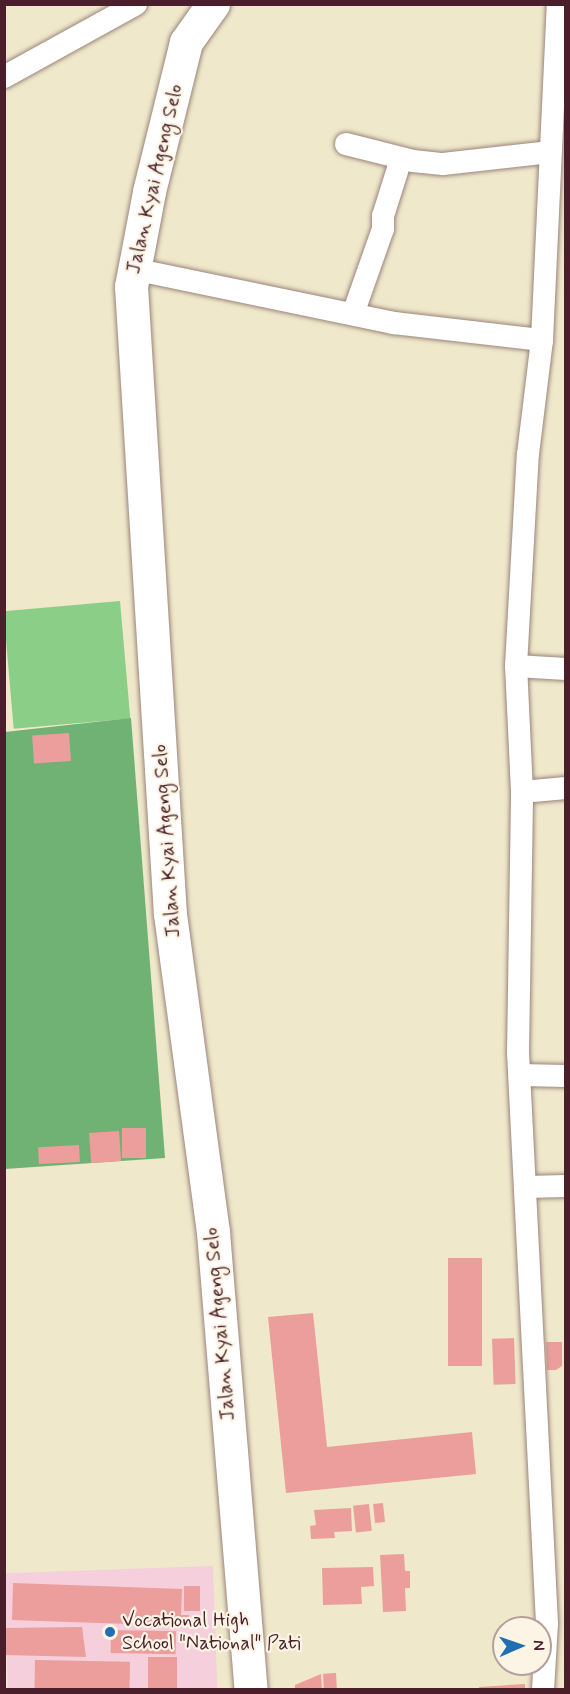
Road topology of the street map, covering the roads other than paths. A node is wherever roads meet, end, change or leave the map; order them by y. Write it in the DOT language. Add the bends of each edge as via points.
graph roads {
  1 [pos="136,4"];
  2 [pos="213,4"];
  3 [pos="558,4"];
  4 [pos="4,77"];
  5 [pos="346,144"];
  6 [pos="550,152"];
  7 [pos="401,159"];
  8 [pos="556,203"];
  9 [pos="133,269"];
  10 [pos="354,314"];
  11 [pos="542,340"];
  12 [pos="516,666"];
  13 [pos="566,669"];
  14 [pos="566,788"];
  15 [pos="522,792"];
  16 [pos="520,1075"];
  17 [pos="566,1076"];
  18 [pos="566,1186"];
  19 [pos="526,1187"];
  20 [pos="556,1624"];
  21 [pos="251,1689"];
  22 [pos="543,1689"];
  1 -- 4 [label="street"];
  2 -- 9 [label="main road, Jalan Kyai Ageng Selo" via="186,42"];
  3 -- 6 [label="street"];
  5 -- 7 [label="street"];
  6 -- 7 [label="street" via="458,164"];
  6 -- 8 [label="street"];
  7 -- 10 [label="street" via="383,216 383,229"];
  8 -- 11 [label="street"];
  9 -- 10 [label="street"];
  9 -- 21 [label="main road, Jalan Kyai Ageng Selo" via="170,914 213,1232"];
  10 -- 11 [label="street" via="438,329"];
  11 -- 12 [label="street" via="528,454"];
  12 -- 13 [label="street"];
  12 -- 15 [label="street"];
  14 -- 15 [label="street"];
  15 -- 16 [label="street"];
  16 -- 17 [label="street"];
  16 -- 19 [label="street"];
  18 -- 19 [label="street"];
  19 -- 20 [label="street"];
  20 -- 22 [label="street"];
}
